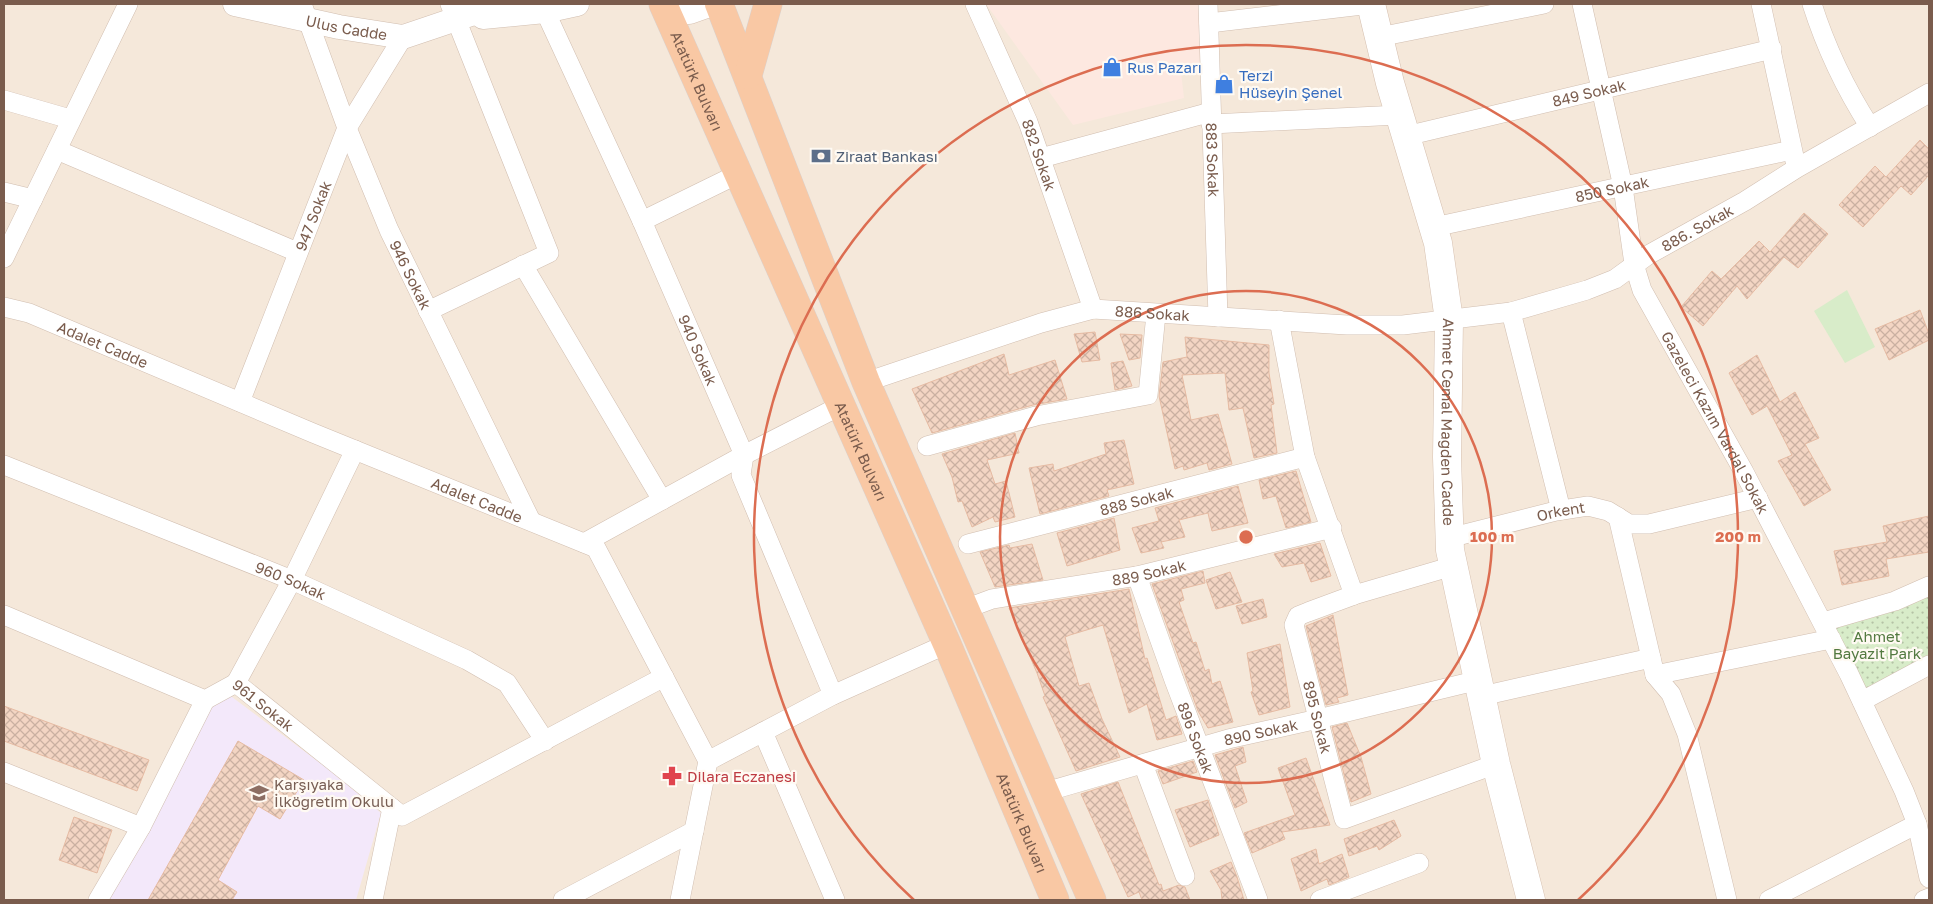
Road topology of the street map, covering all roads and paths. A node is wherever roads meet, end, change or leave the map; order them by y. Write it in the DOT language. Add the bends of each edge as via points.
graph roads {
  1 [pos="128,4"];
  2 [pos="235,4"];
  3 [pos="501,4"];
  4 [pos="577,4"];
  5 [pos="706,4"];
  6 [pos="719,4"];
  7 [pos="768,4"];
  8 [pos="975,4"];
  9 [pos="1208,4"];
  10 [pos="1371,4"];
  11 [pos="1544,4"];
  12 [pos="1582,4"];
  13 [pos="1761,4"];
  14 [pos="1812,4"];
  15 [pos="659,5"];
  16 [pos="545,11"];
  17 [pos="306,12"];
  18 [pos="453,12"];
  19 [pos="1209,23"];
  20 [pos="403,37"];
  21 [pos="1379,37"];
  22 [pos="1772,49"];
  23 [pos="748,75"];
  24 [pos="1601,88"];
  25 [pos="1929,93"];
  26 [pos="4,100"];
  27 [pos="1211,118"];
  28 [pos="70,119"];
  29 [pos="1403,125"];
  30 [pos="1870,127"];
  31 [pos="347,128"];
  32 [pos="56,150"];
  33 [pos="1041,158"];
  34 [pos="1794,159"];
  35 [pos="740,173"];
  36 [pos="1623,187"];
  37 [pos="4,192"];
  38 [pos="33,199"];
  39 [pos="642,222"];
  40 [pos="1434,227"];
  41 [pos="297,252"];
  42 [pos="4,258"];
  43 [pos="1634,264"];
  44 [pos="523,265"];
  45 [pos="4,307"];
  46 [pos="1093,309"];
  47 [pos="428,312"];
  48 [pos="1511,312"];
  49 [pos="1156,314"];
  50 [pos="1218,318"];
  51 [pos="1279,320"];
  52 [pos="1449,320"];
  53 [pos="866,382"];
  54 [pos="240,402"];
  55 [pos="840,406"];
  56 [pos="927,446"];
  57 [pos="354,450"];
  58 [pos="744,455"];
  59 [pos="1305,457"];
  60 [pos="4,465"];
  61 [pos="1758,498"];
  62 [pos="662,500"];
  63 [pos="1561,510"];
  64 [pos="1618,517"];
  65 [pos="531,521"];
  66 [pos="1332,528"];
  67 [pos="1450,538"];
  68 [pos="584,543"];
  69 [pos="968,544"];
  70 [pos="1453,566"];
  71 [pos="1137,576"];
  72 [pos="292,580"];
  73 [pos="1929,586"];
  74 [pos="1354,595"];
  75 [pos="965,609"];
  76 [pos="4,615"];
  77 [pos="1827,631"];
  78 [pos="947,644"];
  79 [pos="1929,665"];
  80 [pos="1653,666"];
  81 [pos="664,677"];
  82 [pos="236,684"];
  83 [pos="1480,688"];
  84 [pos="834,695"];
  85 [pos="205,700"];
  86 [pos="1862,701"];
  87 [pos="1318,719"];
  88 [pos="763,732"];
  89 [pos="545,741"];
  90 [pos="1200,747"];
  91 [pos="708,761"];
  92 [pos="1143,764"];
  93 [pos="1496,764"];
  94 [pos="4,772"];
  95 [pos="1045,792"];
  96 [pos="392,808"];
  97 [pos="1917,824"];
  98 [pos="141,827"];
  99 [pos="694,831"];
  100 [pos="1419,863"];
  101 [pos="1185,876"];
  102 [pos="1929,878"];
  103 [pos="1929,898"];
  104 [pos="98,900"];
  105 [pos="373,900"];
  106 [pos="563,900"];
  107 [pos="680,900"];
  108 [pos="834,900"];
  109 [pos="1055,900"];
  110 [pos="1092,900"];
  111 [pos="1258,900"];
  112 [pos="1320,900"];
  113 [pos="1531,900"];
  114 [pos="1727,900"];
  115 [pos="1769,900"];
  116 [pos="1924,900"];
  1 -- 28 [label="street"];
  2 -- 17 [label="street, Ulus Cadde"];
  3 -- 18 [label="street, Ulus Cadde"];
  4 -- 16 [label="street, Ulus Cadde"];
  5 -- 15 [label="main road" via="689,10"];
  6 -- 23 [label="highway"];
  7 -- 23 [label="highway"];
  8 -- 33 [label="street, 882 Sokak"];
  9 -- 19 [label="street, 883 Sokak"];
  10 -- 19 [label="street"];
  10 -- 21 [label="main road, Ahmet Cemal Mağden Cadde"];
  11 -- 21 [label="street"];
  12 -- 24 [label="street, Gazeleci Kazım Vardal Sokak"];
  13 -- 22 [label="street"];
  14 -- 30 [label="street" via="1844,86"];
  15 -- 35 [label="highway, Atatürk Bulvarı"];
  16 -- 18 [label="street, Ulus Cadde"];
  16 -- 39 [label="street, 940 Sokak"];
  17 -- 20 [label="street, Ulus Cadde"];
  17 -- 31 [label="street, 946 Sokak"];
  18 -- 20 [label="street, Ulus Cadde"];
  18 -- 44 [label="street" via="549,253"];
  19 -- 27 [label="street, 883 Sokak"];
  20 -- 31 [label="street, 947 Sokak"];
  21 -- 29 [label="main road, Ahmet Cemal Mağden Cadde"];
  22 -- 24 [label="street, 849 Sokak"];
  22 -- 34 [label="street"];
  23 -- 53 [label="highway"];
  24 -- 29 [label="street, 849 Sokak"];
  24 -- 36 [label="street, Gazeleci Kazım Vardal Sokak"];
  25 -- 30 [label="street, 886. Sokak"];
  26 -- 28 [label="street"];
  27 -- 29 [label="street, 849 Sokak"];
  27 -- 33 [label="street, 849 Sokak"];
  27 -- 50 [label="street, 883 Sokak"];
  28 -- 32 [label="street"];
  29 -- 40 [label="main road, Ahmet Cemal Mağden Cadde"];
  30 -- 34 [label="street, 886. Sokak"];
  31 -- 41 [label="street, 947 Sokak"];
  31 -- 47 [label="street, 946 Sokak" via="389,230"];
  32 -- 38 [label="street"];
  32 -- 41 [label="street"];
  33 -- 46 [label="street, 882 Sokak"];
  34 -- 36 [label="street, 850 Sokak"];
  34 -- 43 [label="street, 886. Sokak" via="1745,201"];
  35 -- 39 [label="street"];
  35 -- 55 [label="highway, Atatürk Bulvarı"];
  36 -- 40 [label="street, 850 Sokak"];
  36 -- 43 [label="street, Gazeleci Kazım Vardal Sokak"];
  37 -- 38 [label="street"];
  38 -- 42 [label="street"];
  39 -- 58 [label="street, 940 Sokak"];
  40 -- 52 [label="main road, Ahmet Cemal Mağden Cadde"];
  41 -- 54 [label="street, 947 Sokak"];
  43 -- 48 [label="street, 886. Sokak" via="1601,285"];
  43 -- 61 [label="street, Gazeleci Kazım Vardal Sokak" via="1642,290 1657,319"];
  44 -- 47 [label="street"];
  44 -- 62 [label="street"];
  45 -- 54 [label="street, Adalet Cadde" via="29,313"];
  46 -- 49 [label="street, 886 Sokak"];
  46 -- 53 [label="street, 886 Sokak" via="1041,323"];
  47 -- 65 [label="street, 946 Sokak"];
  48 -- 52 [label="street, 886. Sokak"];
  48 -- 63 [label="street"];
  49 -- 50 [label="street, 886 Sokak"];
  49 -- 56 [label="street" via="1148,395 1036,416"];
  50 -- 51 [label="street, 886 Sokak"];
  51 -- 52 [label="street, 886 Sokak" via="1403,325"];
  51 -- 59 [label="street"];
  52 -- 67 [label="main road, Ahmet Cemal Mağden Cadde" via="1447,457"];
  53 -- 75 [label="highway"];
  54 -- 57 [label="street, Adalet Cadde"];
  55 -- 58 [label="street"];
  55 -- 78 [label="highway, Atatürk Bulvarı"];
  57 -- 65 [label="street, Adalet Cadde"];
  57 -- 72 [label="street"];
  58 -- 62 [label="street"];
  58 -- 84 [label="street, 940 Sokak" via="741,476"];
  59 -- 66 [label="street"];
  59 -- 69 [label="street, 888 Sokak"];
  60 -- 72 [label="street, 960 Sokak"];
  61 -- 64 [label="street, Orkent" via="1649,524 1629,524"];
  61 -- 77 [label="street, Gazeleci Kazım Vardal Sokak"];
  62 -- 68 [label="street"];
  63 -- 64 [label="street, Orkent" via="1588,506"];
  63 -- 67 [label="street, Orkent"];
  64 -- 80 [label="street"];
  65 -- 68 [label="street, Adalet Cadde"];
  66 -- 71 [label="street, 889 Sokak"];
  66 -- 74 [label="street"];
  67 -- 70 [label="main road, Ahmet Cemal Mağden Cadde"];
  68 -- 81 [label="street, Adalet Cadde" via="596,548"];
  70 -- 74 [label="street, 895 Sokak"];
  70 -- 83 [label="main road, Ahmet Cemal Mağden Cadde"];
  71 -- 75 [label="street, 889 Sokak" via="992,599"];
  71 -- 90 [label="street, 896 Sokak"];
  72 -- 82 [label="street"];
  72 -- 89 [label="street, 960 Sokak" via="467,660 507,683"];
  73 -- 77 [label="street"];
  74 -- 87 [label="street, 895 Sokak" via="1298,616 1294,625"];
  75 -- 95 [label="highway"];
  76 -- 85 [label="street"];
  77 -- 80 [label="street"];
  77 -- 86 [label="street, Gazeleci Kazım Vardal Sokak"];
  78 -- 84 [label="street"];
  78 -- 109 [label="highway, Atatürk Bulvarı"];
  79 -- 86 [label="street"];
  80 -- 83 [label="street"];
  80 -- 114 [label="street" via="1671,694 1688,734"];
  81 -- 89 [label="street"];
  81 -- 91 [label="street, Adalet Cadde"];
  82 -- 85 [label="street, 961 Sokak"];
  82 -- 96 [label="street, 961 Sokak"];
  83 -- 87 [label="street, 890 Sokak"];
  83 -- 93 [label="main road, Ahmet Cemal Mağden Cadde"];
  84 -- 88 [label="street"];
  85 -- 98 [label="street"];
  86 -- 97 [label="street, Gazeleci Kazım Vardal Sokak"];
  87 -- 90 [label="street, 890 Sokak"];
  87 -- 93 [label="street, 895 Sokak" via="1344,819"];
  88 -- 91 [label="street"];
  88 -- 108 [label="street"];
  89 -- 96 [label="street" via="402,816"];
  90 -- 92 [label="street, 890 Sokak"];
  90 -- 111 [label="street, 896 Sokak"];
  91 -- 99 [label="street"];
  92 -- 95 [label="street, 890 Sokak"];
  92 -- 101 [label="street"];
  93 -- 113 [label="main road, Ahmet Cemal Mağden Cadde"];
  94 -- 98 [label="street"];
  95 -- 110 [label="highway"];
  96 -- 105 [label="street"];
  97 -- 102 [label="street, Gazeleci Kazım Vardal Sokak"];
  97 -- 115 [label="street"];
  98 -- 104 [label="street"];
  99 -- 106 [label="street"];
  99 -- 107 [label="street"];
  100 -- 112 [label="street"];
  103 -- 116 [label="street"];
}
